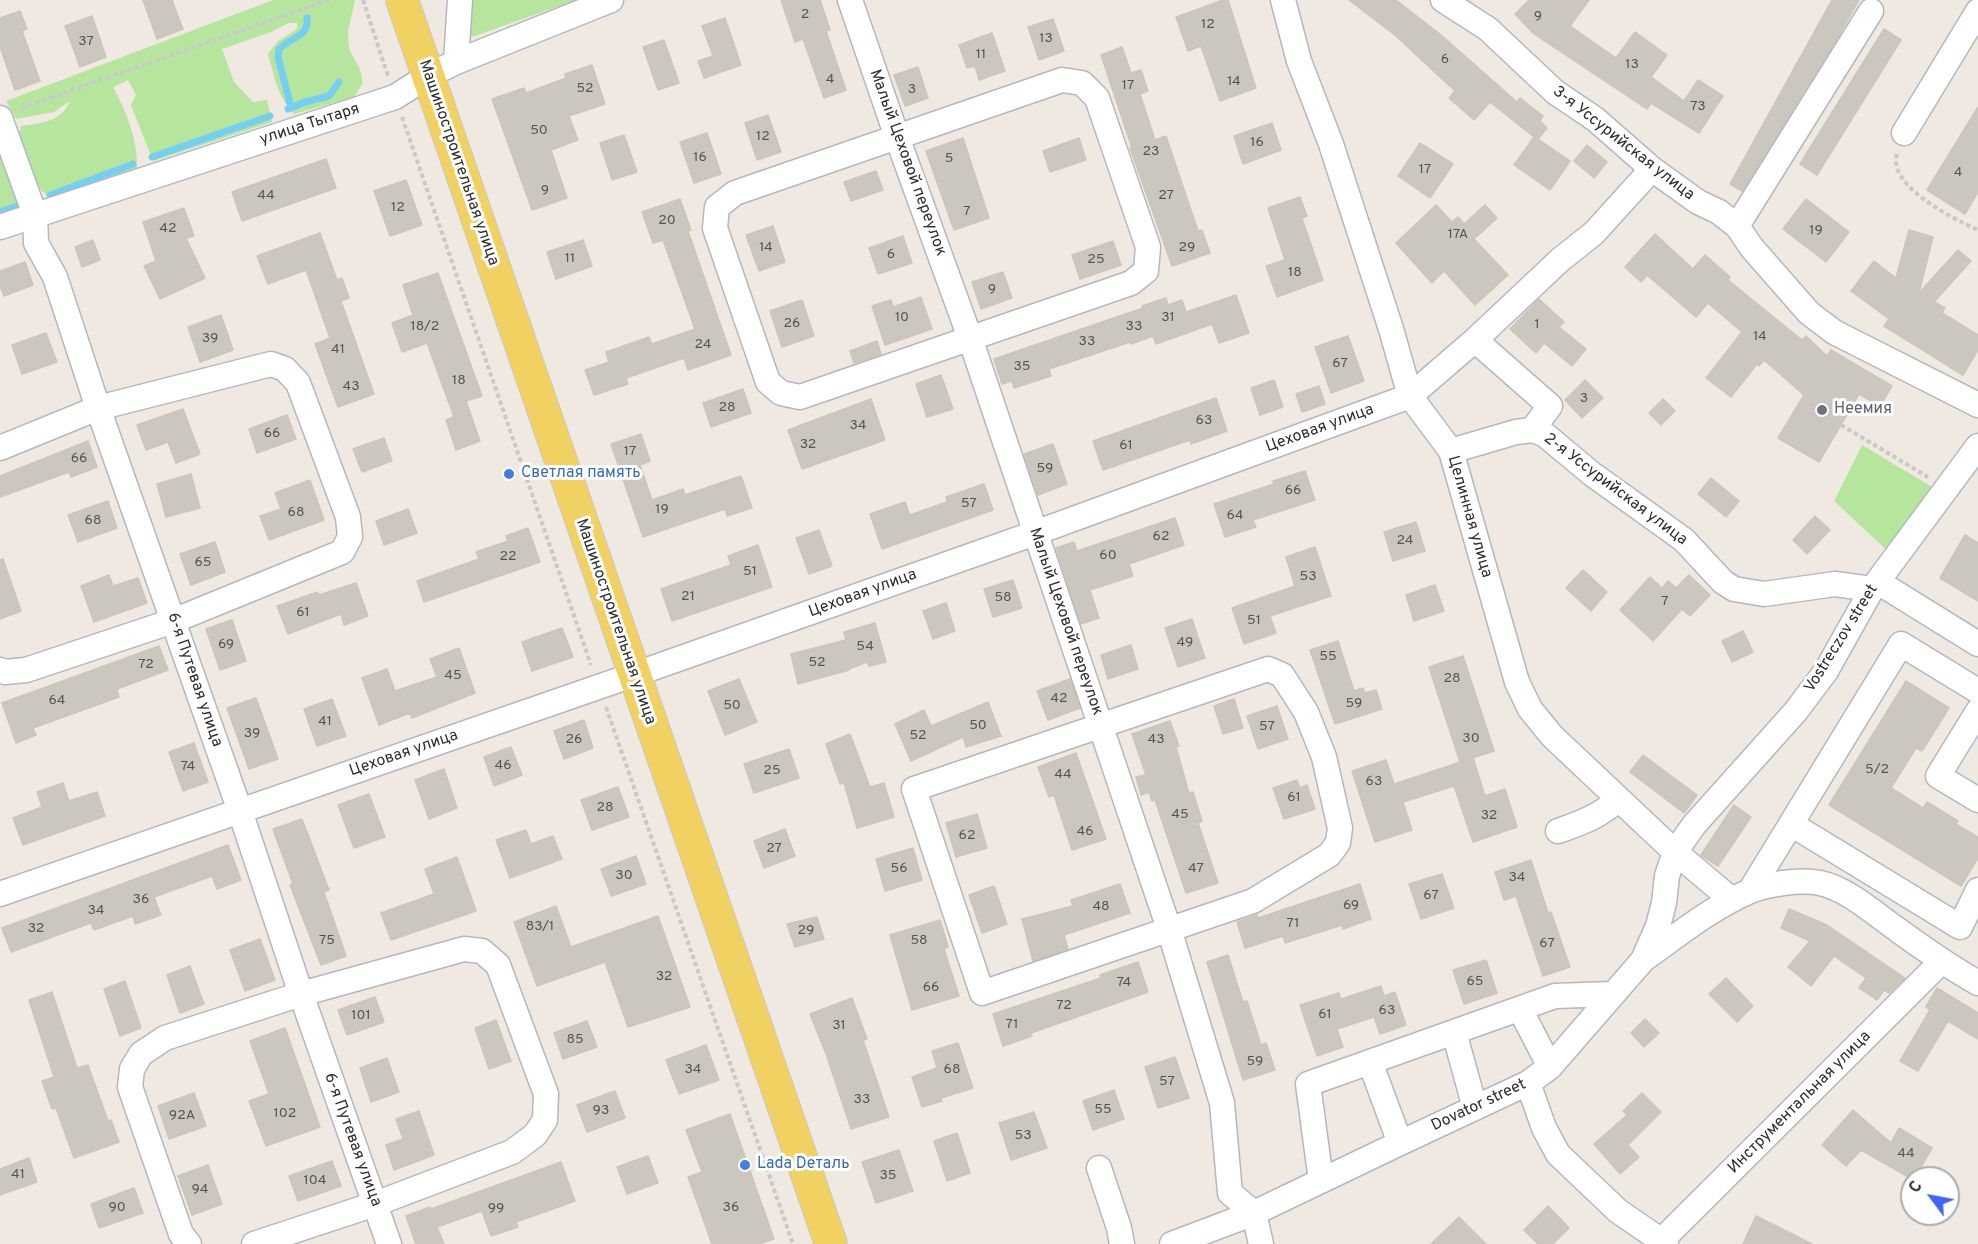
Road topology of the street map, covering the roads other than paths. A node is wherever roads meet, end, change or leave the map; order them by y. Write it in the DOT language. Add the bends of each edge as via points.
graph roads {
  1 [pos="402,0"];
  2 [pos="460,0"];
  3 [pos="611,0"];
  4 [pos="850,0"];
  5 [pos="1283,0"];
  6 [pos="1443,0"];
  7 [pos="1871,10"];
  8 [pos="1978,11"];
  9 [pos="456,62"];
  10 [pos="428,76"];
  11 [pos="5,114"];
  12 [pos="1904,133"];
  13 [pos="897,137"];
  14 [pos="1652,169"];
  15 [pos="35,215"];
  16 [pos="1737,226"];
  17 [pos="0,227"];
  18 [pos="970,338"];
  19 [pos="1475,340"];
  20 [pos="1410,396"];
  21 [pos="1978,405"];
  22 [pos="98,408"];
  23 [pos="1532,430"];
  24 [pos="1978,446"];
  25 [pos="0,448"];
  26 [pos="1450,451"];
  27 [pos="1035,533"];
  28 [pos="1875,586"];
  29 [pos="173,621"];
  30 [pos="1978,644"];
  31 [pos="0,670"];
  32 [pos="633,675"];
  33 [pos="1978,692"];
  34 [pos="1978,711"];
  35 [pos="1100,726"];
  36 [pos="1618,799"];
  37 [pos="1978,800"];
  38 [pos="240,811"];
  39 [pos="1791,824"];
  40 [pos="1558,831"];
  41 [pos="1675,852"];
  42 [pos="1978,891"];
  43 [pos="0,894"];
  44 [pos="1741,895"];
  45 [pos="1169,929"];
  46 [pos="1643,960"];
  47 [pos="1942,961"];
  48 [pos="1978,983"];
  49 [pos="301,994"];
  50 [pos="1613,994"];
  51 [pos="1555,996"];
  52 [pos="1520,1009"];
  53 [pos="1589,1023"];
  54 [pos="1454,1032"];
  55 [pos="1370,1062"];
  56 [pos="1550,1067"];
  57 [pos="1528,1083"];
  58 [pos="1475,1108"];
  59 [pos="1400,1143"];
  60 [pos="1099,1168"];
  61 [pos="1321,1181"];
  62 [pos="375,1204"];
  63 [pos="1254,1213"];
  64 [pos="1661,1243"];
  65 [pos="189,1244"];
  66 [pos="254,1244"];
  67 [pos="389,1244"];
  68 [pos="831,1244"];
  69 [pos="1122,1244"];
  70 [pos="1172,1244"];
  71 [pos="1261,1244"];
  1 -- 10 [label="main road, Машиностроительная улица"];
  2 -- 9 [label="street"];
  3 -- 9 [label="street, улица Тытаря"];
  4 -- 13 [label="street, Малый Цеховой переулок"];
  5 -- 20 [label="street, Целинная улица" via="1299,61 1331,144"];
  6 -- 14 [label="street, 3-я Уссурийская улица" via="1488,29 1555,92 1595,119"];
  7 -- 16 [label="street"];
  8 -- 12 [label="street"];
  9 -- 10 [label="street, улица Тытаря"];
  10 -- 15 [label="street, улица Тытаря" via="395,97"];
  10 -- 32 [label="main road, Машиностроительная улица"];
  11 -- 15 [label="street, 6-я Путевая улица"];
  13 -- 18 [label="street, Малый Цеховой переулок"];
  13 -- 18 [label="street" via="1062,80 1082,82 1097,98 1148,247 1146,271 1131,283"];
  13 -- 18 [label="street" via="735,193 717,207 715,228 768,382 781,393 800,397"];
  14 -- 16 [label="street, 3-я Уссурийская улица"];
  14 -- 19 [label="street, Цеховая улица" via="1594,233"];
  15 -- 17 [label="street, улица Тытаря"];
  15 -- 22 [label="street, 6-я Путевая улица" via="36,243 55,278"];
  16 -- 21 [label="street, 3-я Уссурийская улица" via="1752,248 1821,323"];
  18 -- 27 [label="street, Малый Цеховой переулок"];
  19 -- 20 [label="street, Цеховая улица"];
  19 -- 23 [label="street" via="1550,406"];
  20 -- 26 [label="street, Целинная улица"];
  20 -- 27 [label="street, Цеховая улица"];
  22 -- 25 [label="street"];
  22 -- 29 [label="street, 6-я Путевая улица"];
  22 -- 29 [label="street" via="271,364 285,369 298,383 348,517 350,537 342,552"];
  23 -- 26 [label="street, 2-я Уссурийская улица"];
  23 -- 28 [label="street, 2-я Уссурийская улица" via="1550,438 1592,474 1677,534 1734,589 1764,594 1835,584"];
  24 -- 28 [label="street, Vostreczov street"];
  26 -- 36 [label="street, Целинная улица" via="1517,682 1530,709 1552,736"];
  27 -- 32 [label="street, Цеховая улица"];
  27 -- 35 [label="street, Малый Цеховой переулок"];
  28 -- 30 [label="street"];
  28 -- 41 [label="street, Vostreczov street" via="1820,679 1796,711 1694,825"];
  29 -- 31 [label="street" via="26,670"];
  29 -- 38 [label="street, 6-я Путевая улица"];
  32 -- 38 [label="street, Цеховая улица"];
  32 -- 68 [label="main road, Машиностроительная улица"];
  33 -- 39 [label="street" via="1901,644"];
  34 -- 37 [label="street" via="1938,776"];
  35 -- 45 [label="street, Малый Цеховой переулок"];
  35 -- 45 [label="street" via="1268,669 1282,675 1306,712 1324,757 1340,828 1338,843 1329,855 1253,901"];
  35 -- 45 [label="street" via="914,789 982,993"];
  36 -- 40 [label="street" via="1607,810"];
  36 -- 41 [label="street, Целинная улица"];
  38 -- 43 [label="street, Цеховая улица"];
  38 -- 49 [label="street, 6-я Путевая улица"];
  39 -- 42 [label="street" via="1960,927"];
  39 -- 44 [label="street"];
  41 -- 44 [label="street, Целинная улица"];
  41 -- 46 [label="street, Dovator street" via="1658,926"];
  44 -- 46 [label="street"];
  44 -- 47 [label="street" via="1787,883 1818,883 1835,888"];
  45 -- 63 [label="street, Малый Цеховой переулок" via="1222,1103 1230,1193"];
  46 -- 50 [label="street, Dovator street"];
  47 -- 48 [label="street"];
  47 -- 64 [label="street, Инструментальная улица"];
  49 -- 62 [label="street, 6-я Путевая улица"];
  49 -- 62 [label="street" via="464,949 482,951 498,965 546,1094 544,1120 535,1136 512,1152"];
  49 -- 65 [label="street" via="165,1038 141,1054 132,1069 130,1087 181,1234"];
  50 -- 51 [label="street"];
  50 -- 53 [label="street, Dovator street"];
  51 -- 52 [label="street"];
  51 -- 53 [label="street"];
  52 -- 54 [label="street"];
  52 -- 56 [label="street"];
  53 -- 56 [label="street, Dovator street"];
  54 -- 55 [label="street"];
  54 -- 58 [label="street"];
  55 -- 59 [label="street"];
  55 -- 61 [label="street" via="1308,1084"];
  56 -- 57 [label="street, Dovator street"];
  57 -- 58 [label="street, Dovator street"];
  57 -- 64 [label="street" via="1558,1154 1618,1211"];
  58 -- 59 [label="street, Dovator street"];
  59 -- 61 [label="street, Dovator street"];
  60 -- 69 [label="street"];
  61 -- 63 [label="street, Dovator street"];
  62 -- 66 [label="street"];
  62 -- 67 [label="street, 6-я Путевая улица"];
  63 -- 70 [label="street, Dovator street"];
  63 -- 71 [label="street"];
}
